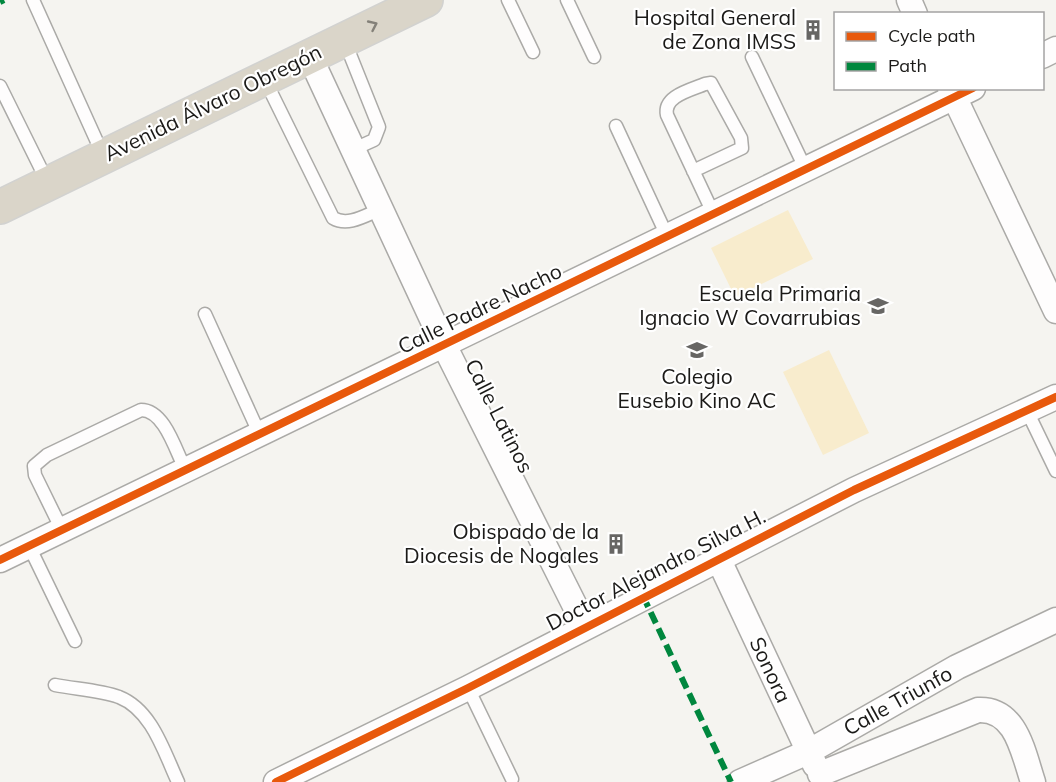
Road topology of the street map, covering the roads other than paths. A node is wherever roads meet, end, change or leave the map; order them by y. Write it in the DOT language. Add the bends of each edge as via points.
graph roads {
  1 [pos="33,0"];
  2 [pos="426,0"];
  3 [pos="508,0"];
  4 [pos="567,0"];
  5 [pos="344,39"];
  6 [pos="533,52"];
  7 [pos="310,57"];
  8 [pos="594,57"];
  9 [pos="752,57"];
  10 [pos="264,78"];
  11 [pos="0,86"];
  12 [pos="959,92"];
  13 [pos="616,126"];
  14 [pos="354,149"];
  15 [pos="104,156"];
  16 [pos="806,170"];
  17 [pos="693,171"];
  18 [pos="48,184"];
  19 [pos="0,207"];
  20 [pos="381,209"];
  21 [pos="714,215"];
  22 [pos="668,238"];
  23 [pos="1056,311"];
  24 [pos="205,314"];
  25 [pos="445,346"];
  26 [pos="1056,397"];
  27 [pos="1027,411"];
  28 [pos="260,435"];
  29 [pos="186,471"];
  30 [pos="1056,471"];
  31 [pos="62,530"];
  32 [pos="29,546"];
  33 [pos="718,558"];
  34 [pos="0,560"];
  35 [pos="1056,620"];
  36 [pos="585,626"];
  37 [pos="75,641"];
  38 [pos="55,685"];
  39 [pos="468,688"];
  40 [pos="808,752"];
  41 [pos="822,778"];
  42 [pos="512,779"];
  43 [pos="178,782"];
  44 [pos="276,782"];
  45 [pos="740,782"];
  46 [pos="1033,782"];
  1 -- 15 [label="lane"];
  5 -- 2 [label="highway, Avenida Álvaro Obregón, one-way"];
  3 -- 6 [label="lane"];
  4 -- 8 [label="lane"];
  5 -- 7 [label="highway, Avenida Álvaro Obregón"];
  5 -- 14 [label="lane" via="379,127 374,140"];
  7 -- 10 [label="highway, Avenida Álvaro Obregón"];
  7 -- 14 [label="street, Calle Latinos"];
  9 -- 16 [label="lane"];
  10 -- 15 [label="highway, Avenida Álvaro Obregón"];
  10 -- 20 [label="lane" via="333,218 348,222"];
  11 -- 18 [label="lane"];
  12 -- 16 [label="street, Calle Padre Nacho"];
  12 -- 23 [label="street"];
  13 -- 22 [label="lane"];
  14 -- 20 [label="street, Calle Latinos"];
  15 -- 18 [label="highway, Avenida Álvaro Obregón"];
  16 -- 21 [label="street, Calle Padre Nacho"];
  17 -- 17 [label="lane" via="666,109 670,100 711,84 741,138 742,148"];
  17 -- 21 [label="lane"];
  18 -- 19 [label="highway, Avenida Álvaro Obregón"];
  20 -- 25 [label="street, Calle Latinos"];
  21 -- 22 [label="street, Calle Padre Nacho"];
  22 -- 25 [label="street, Calle Padre Nacho"];
  24 -- 28 [label="lane"];
  25 -- 28 [label="street, Calle Padre Nacho"];
  25 -- 36 [label="street, Calle Latinos"];
  26 -- 27 [label="street, Doctor Alejandro Silva H."];
  27 -- 30 [label="lane"];
  27 -- 33 [label="street, Doctor Alejandro Silva H."];
  28 -- 29 [label="street, Calle Padre Nacho"];
  29 -- 31 [label="street, Calle Padre Nacho"];
  29 -- 31 [label="lane" via="160,419 149,410 141,410 47,455 34,466"];
  31 -- 32 [label="street, Calle Padre Nacho"];
  32 -- 34 [label="street, Calle Padre Nacho"];
  32 -- 37 [label="lane"];
  33 -- 36 [label="street, Doctor Alejandro Silva H."];
  33 -- 40 [label="street, Sonora"];
  35 -- 40 [label="street, Calle Triunfo" via="957,668"];
  36 -- 39 [label="street, Doctor Alejandro Silva H."];
  38 -- 43 [label="lane" via="117,696 133,704 151,726"];
  39 -- 42 [label="lane"];
  39 -- 44 [label="street, Doctor Alejandro Silva H."];
  40 -- 41 [label="street, Sonora"];
  40 -- 45 [label="street, Calle Triunfo"];
  41 -- 46 [label="street" via="978,710 991,710 1016,733"];
}
